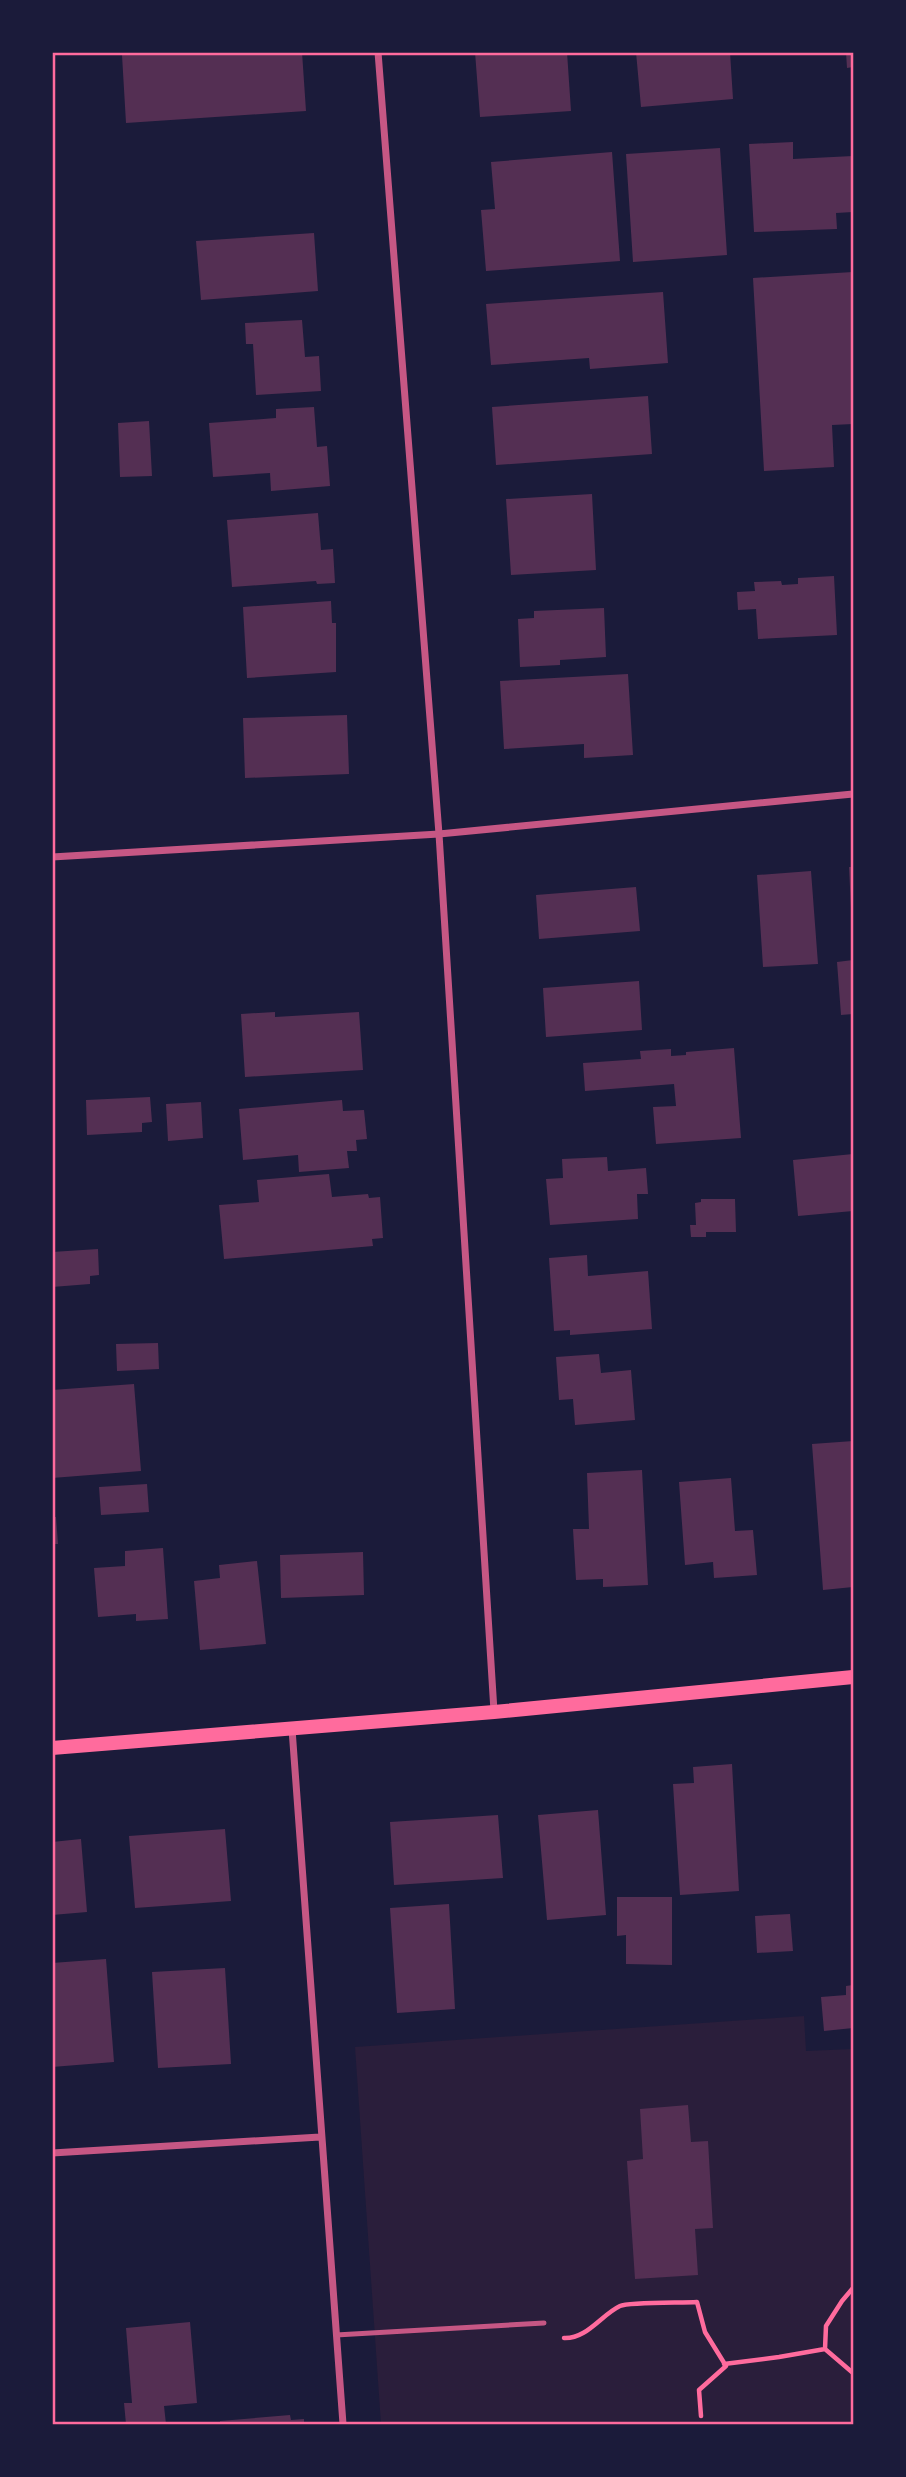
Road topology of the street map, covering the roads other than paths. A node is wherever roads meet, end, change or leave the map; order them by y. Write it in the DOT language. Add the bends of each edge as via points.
graph roads {
  1 [pos="378,52"];
  2 [pos="853,794"];
  3 [pos="439,834"];
  4 [pos="52,857"];
  5 [pos="853,1677"];
  6 [pos="494,1712"];
  7 [pos="292,1729"];
  8 [pos="52,1748"];
  9 [pos="320,2137"];
  10 [pos="52,2152"];
  11 [pos="544,2323"];
  12 [pos="337,2336"];
  13 [pos="343,2424"];
  1 -- 3 [label="street"];
  2 -- 3 [label="street"];
  3 -- 4 [label="street"];
  3 -- 6 [label="street"];
  5 -- 6 [label="main road"];
  6 -- 7 [label="main road"];
  7 -- 8 [label="main road"];
  7 -- 9 [label="street"];
  9 -- 10 [label="street"];
  9 -- 12 [label="street"];
  11 -- 12 [label="lane"];
  12 -- 13 [label="street"];
}
